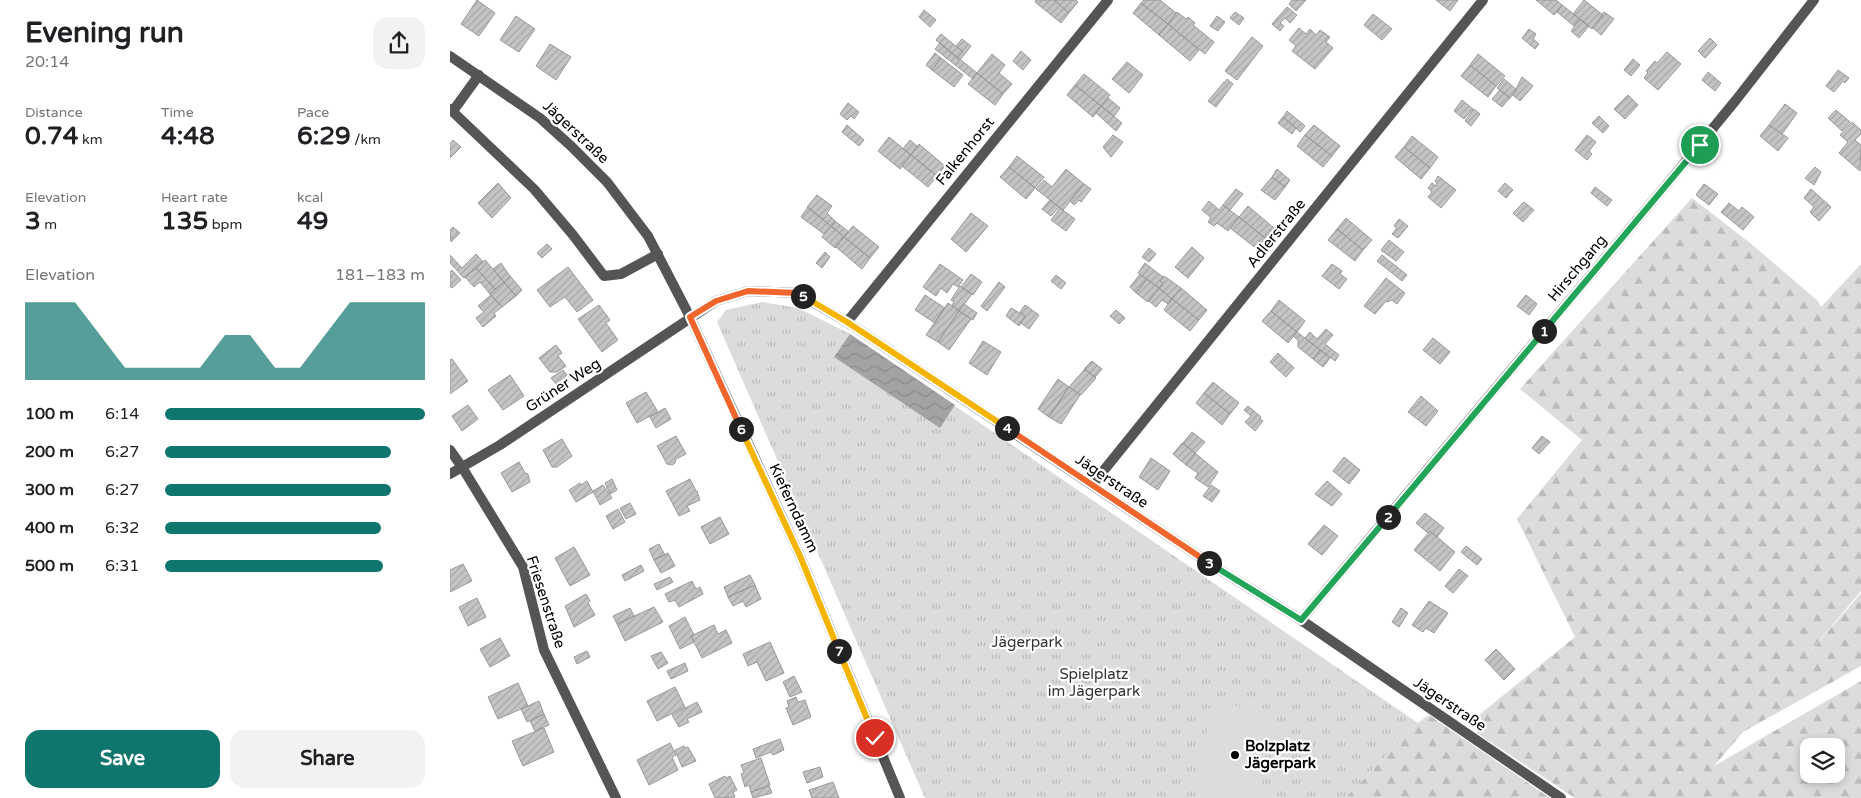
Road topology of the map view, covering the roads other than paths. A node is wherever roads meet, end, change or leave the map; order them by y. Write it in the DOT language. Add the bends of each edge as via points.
graph roads {
  1 [pos="1108,0"];
  2 [pos="1483,0"];
  3 [pos="1814,0"];
  4 [pos="450,56"];
  5 [pos="479,75"];
  6 [pos="452,110"];
  7 [pos="658,254"];
  8 [pos="690,317"];
  9 [pos="847,322"];
  10 [pos="450,450"];
  11 [pos="462,466"];
  12 [pos="450,474"];
  13 [pos="1092,485"];
  14 [pos="1301,620"];
  15 [pos="616,798"];
  16 [pos="900,798"];
  17 [pos="1561,798"];
  1 -- 9 [label="street, Falkenhorst"];
  2 -- 13 [label="street, Adlerstraße"];
  3 -- 14 [label="street, Hirschgang" via="1663,189"];
  4 -- 5 [label="street, Jägerstraße"];
  5 -- 6 [label="street"];
  5 -- 7 [label="street, Jägerstraße" via="540,118 571,146 607,182"];
  6 -- 7 [label="street" via="534,189 574,234 604,276 620,274"];
  7 -- 8 [label="street, Jägerstraße"];
  8 -- 9 [label="street, Jägerstraße" via="716,301 748,291 797,293"];
  8 -- 11 [label="street, Grüner Weg" via="508,439"];
  8 -- 16 [label="street, Kieferndamm" via="800,556"];
  9 -- 13 [label="street, Jägerstraße"];
  10 -- 11 [label="street, Friesenstraße"];
  11 -- 12 [label="street, Grüner Weg"];
  11 -- 15 [label="street, Friesenstraße" via="523,567 544,650"];
  13 -- 14 [label="street, Jägerstraße" via="1212,566"];
  14 -- 17 [label="street, Jägerstraße"];
}
